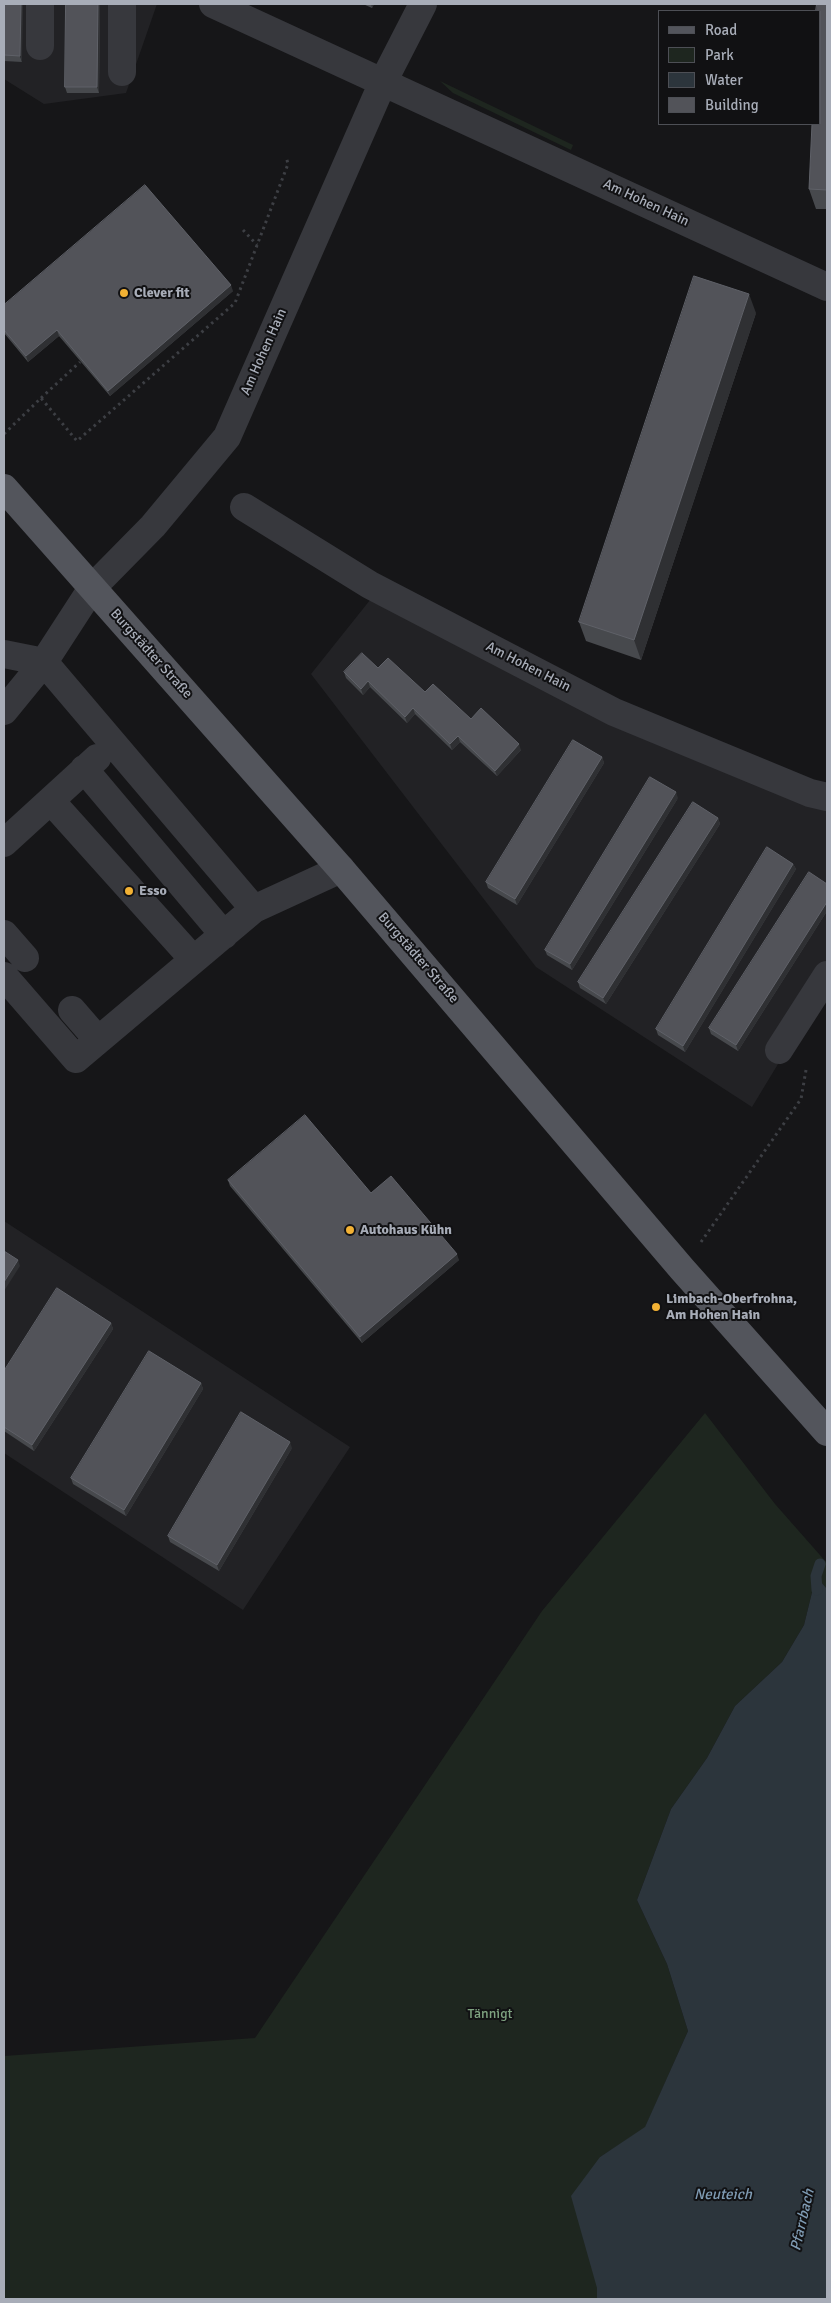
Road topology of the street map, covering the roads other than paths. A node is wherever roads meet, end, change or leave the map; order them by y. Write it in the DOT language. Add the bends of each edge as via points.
graph roads {
  1 [pos="40,4"];
  2 [pos="122,4"];
  3 [pos="213,4"];
  4 [pos="424,4"];
  5 [pos="40,46"];
  6 [pos="122,72"];
  7 [pos="383,82"];
  8 [pos="827,287"];
  9 [pos="4,488"];
  10 [pos="244,507"];
  11 [pos="92,588"];
  12 [pos="4,654"];
  13 [pos="44,662"];
  14 [pos="4,711"];
  15 [pos="113,744"];
  16 [pos="84,769"];
  17 [pos="827,797"];
  18 [pos="51,801"];
  19 [pos="4,843"];
  20 [pos="341,869"];
  21 [pos="254,909"];
  22 [pos="4,934"];
  23 [pos="224,936"];
  24 [pos="25,958"];
  25 [pos="193,960"];
  26 [pos="827,975"];
  27 [pos="4,976"];
  28 [pos="72,1010"];
  29 [pos="98,1040"];
  30 [pos="779,1050"];
  31 [pos="827,1432"];
  1 -- 5 [label="street"];
  2 -- 6 [label="street"];
  3 -- 7 [label="street, Am Hohen Hain"];
  4 -- 7 [label="street, Am Hohen Hain"];
  7 -- 8 [label="street, Am Hohen Hain"];
  7 -- 11 [label="street, Am Hohen Hain" via="228,437 153,526"];
  9 -- 11 [label="main road, Burgstädter Straße"];
  10 -- 17 [label="street, Am Hohen Hain" via="370,586 614,712 810,793"];
  11 -- 13 [label="street, Am Hohen Hain"];
  11 -- 20 [label="main road, Burgstädter Straße"];
  12 -- 13 [label="street"];
  13 -- 14 [label="street, Am Hohen Hain"];
  13 -- 15 [label="street"];
  15 -- 16 [label="street"];
  15 -- 21 [label="street"];
  16 -- 18 [label="street"];
  16 -- 23 [label="street"];
  18 -- 19 [label="street"];
  18 -- 25 [label="street"];
  20 -- 21 [label="street"];
  20 -- 31 [label="main road, Burgstädter Straße" via="682,1269"];
  21 -- 23 [label="street"];
  22 -- 24 [label="street"];
  23 -- 25 [label="street"];
  25 -- 29 [label="street"];
  26 -- 30 [label="street"];
  27 -- 29 [label="street" via="76,1059"];
  28 -- 29 [label="street"];
}
